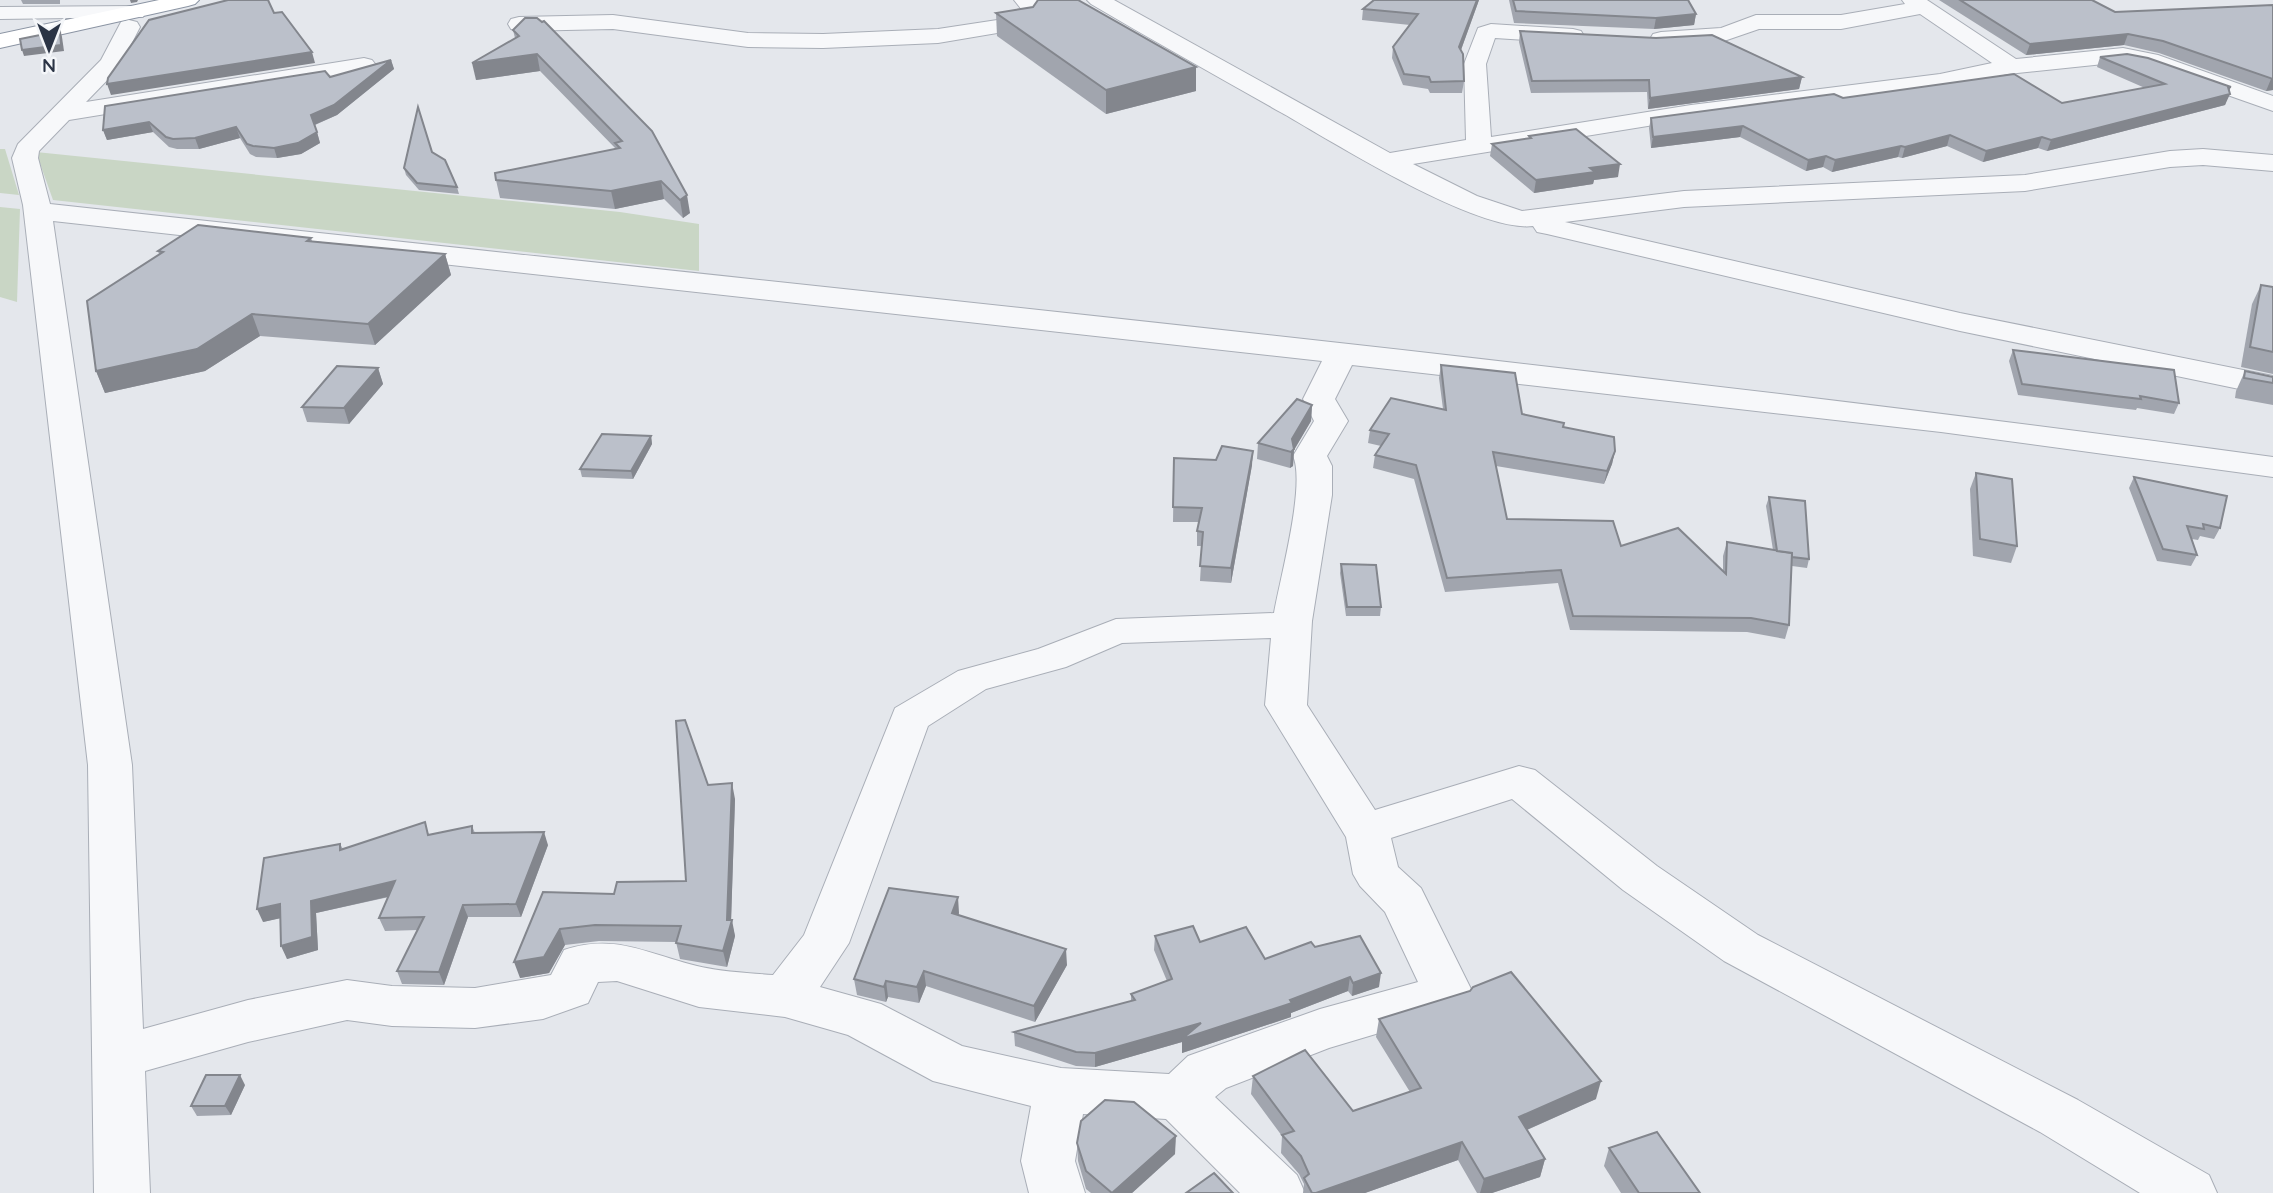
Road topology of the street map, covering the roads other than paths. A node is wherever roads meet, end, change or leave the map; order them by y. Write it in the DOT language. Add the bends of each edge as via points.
graph roads {
  1 [pos="1024,0"];
  2 [pos="1098,0"];
  3 [pos="195,4"];
  4 [pos="1918,4"];
  5 [pos="506,6"];
  6 [pos="0,13"];
  7 [pos="116,18"];
  8 [pos="1599,38"];
  9 [pos="1640,39"];
  10 [pos="0,41"];
  11 [pos="249,61"];
  12 [pos="364,65"];
  13 [pos="2008,67"];
  14 [pos="191,70"];
  15 [pos="307,72"];
  16 [pos="126,102"];
  17 [pos="2270,102"];
  18 [pos="59,114"];
  19 [pos="1479,144"];
  20 [pos="1386,160"];
  21 [pos="2273,163"];
  22 [pos="38,211"];
  23 [pos="1521,219"];
  24 [pos="1342,354"];
  25 [pos="2273,386"];
  26 [pos="2273,467"];
  27 [pos="1292,625"];
  28 [pos="1364,830"];
  29 [pos="785,996"];
  30 [pos="118,1057"];
  31 [pos="1062,1090"];
  32 [pos="1179,1097"];
  33 [pos="122,1193"];
  34 [pos="1057,1193"];
  35 [pos="1277,1193"];
  36 [pos="2189,1193"];
  1 -- 5 [label="street" via="1033,9 1025,22 938,36 823,41 748,40 613,22 524,32"];
  2 -- 20 [label="street"];
  3 -- 7 [label="highway"];
  4 -- 9 [label="street" via="1842,22 1766,21 1724,34"];
  4 -- 13 [label="street"];
  6 -- 7 [label="street"];
  7 -- 10 [label="highway"];
  7 -- 18 [label="street" via="111,63"];
  8 -- 19 [label="street" via="1486,33 1475,64"];
  11 -- 15 [label="street"];
  12 -- 15 [label="street"];
  13 -- 17 [label="street" via="2123,55"];
  13 -- 19 [label="street" via="1940,81"];
  14 -- 16 [label="street"];
  15 -- 16 [label="street"];
  16 -- 18 [label="street"];
  18 -- 22 [label="street" via="27,149 25,158"];
  19 -- 20 [label="street"];
  20 -- 23 [label="street" via="1467,202"];
  21 -- 23 [label="street" via="2181,158 2025,183 1684,199"];
  22 -- 24 [label="street"];
  22 -- 30 [label="street" via="110,765"];
  23 -- 25 [label="street" via="1960,322"];
  24 -- 26 [label="street" via="1941,422"];
  24 -- 27 [label="street" via="1319,399 1331,421 1310,457 1315,466 1314,495"];
  27 -- 28 [label="street" via="1286,705"];
  27 -- 29 [label="street" via="1116,631 1052,658 972,680 910,718 825,943"];
  28 -- 32 [label="street" via="1376,874 1404,901 1448,993 1320,1030 1207,1072"];
  28 -- 36 [label="street" via="1519,781 1640,878 1741,948 2059,1116"];
  29 -- 30 [label="street" via="699,987 617,962 581,964 570,989 543,999 475,1008 347,1000 248,1021"];
  29 -- 31 [label="street" via="863,1019 951,1066"];
  30 -- 33 [label="street"];
  31 -- 32 [label="street"];
  31 -- 34 [label="street" via="1048,1161"];
  32 -- 35 [label="street"];
}
